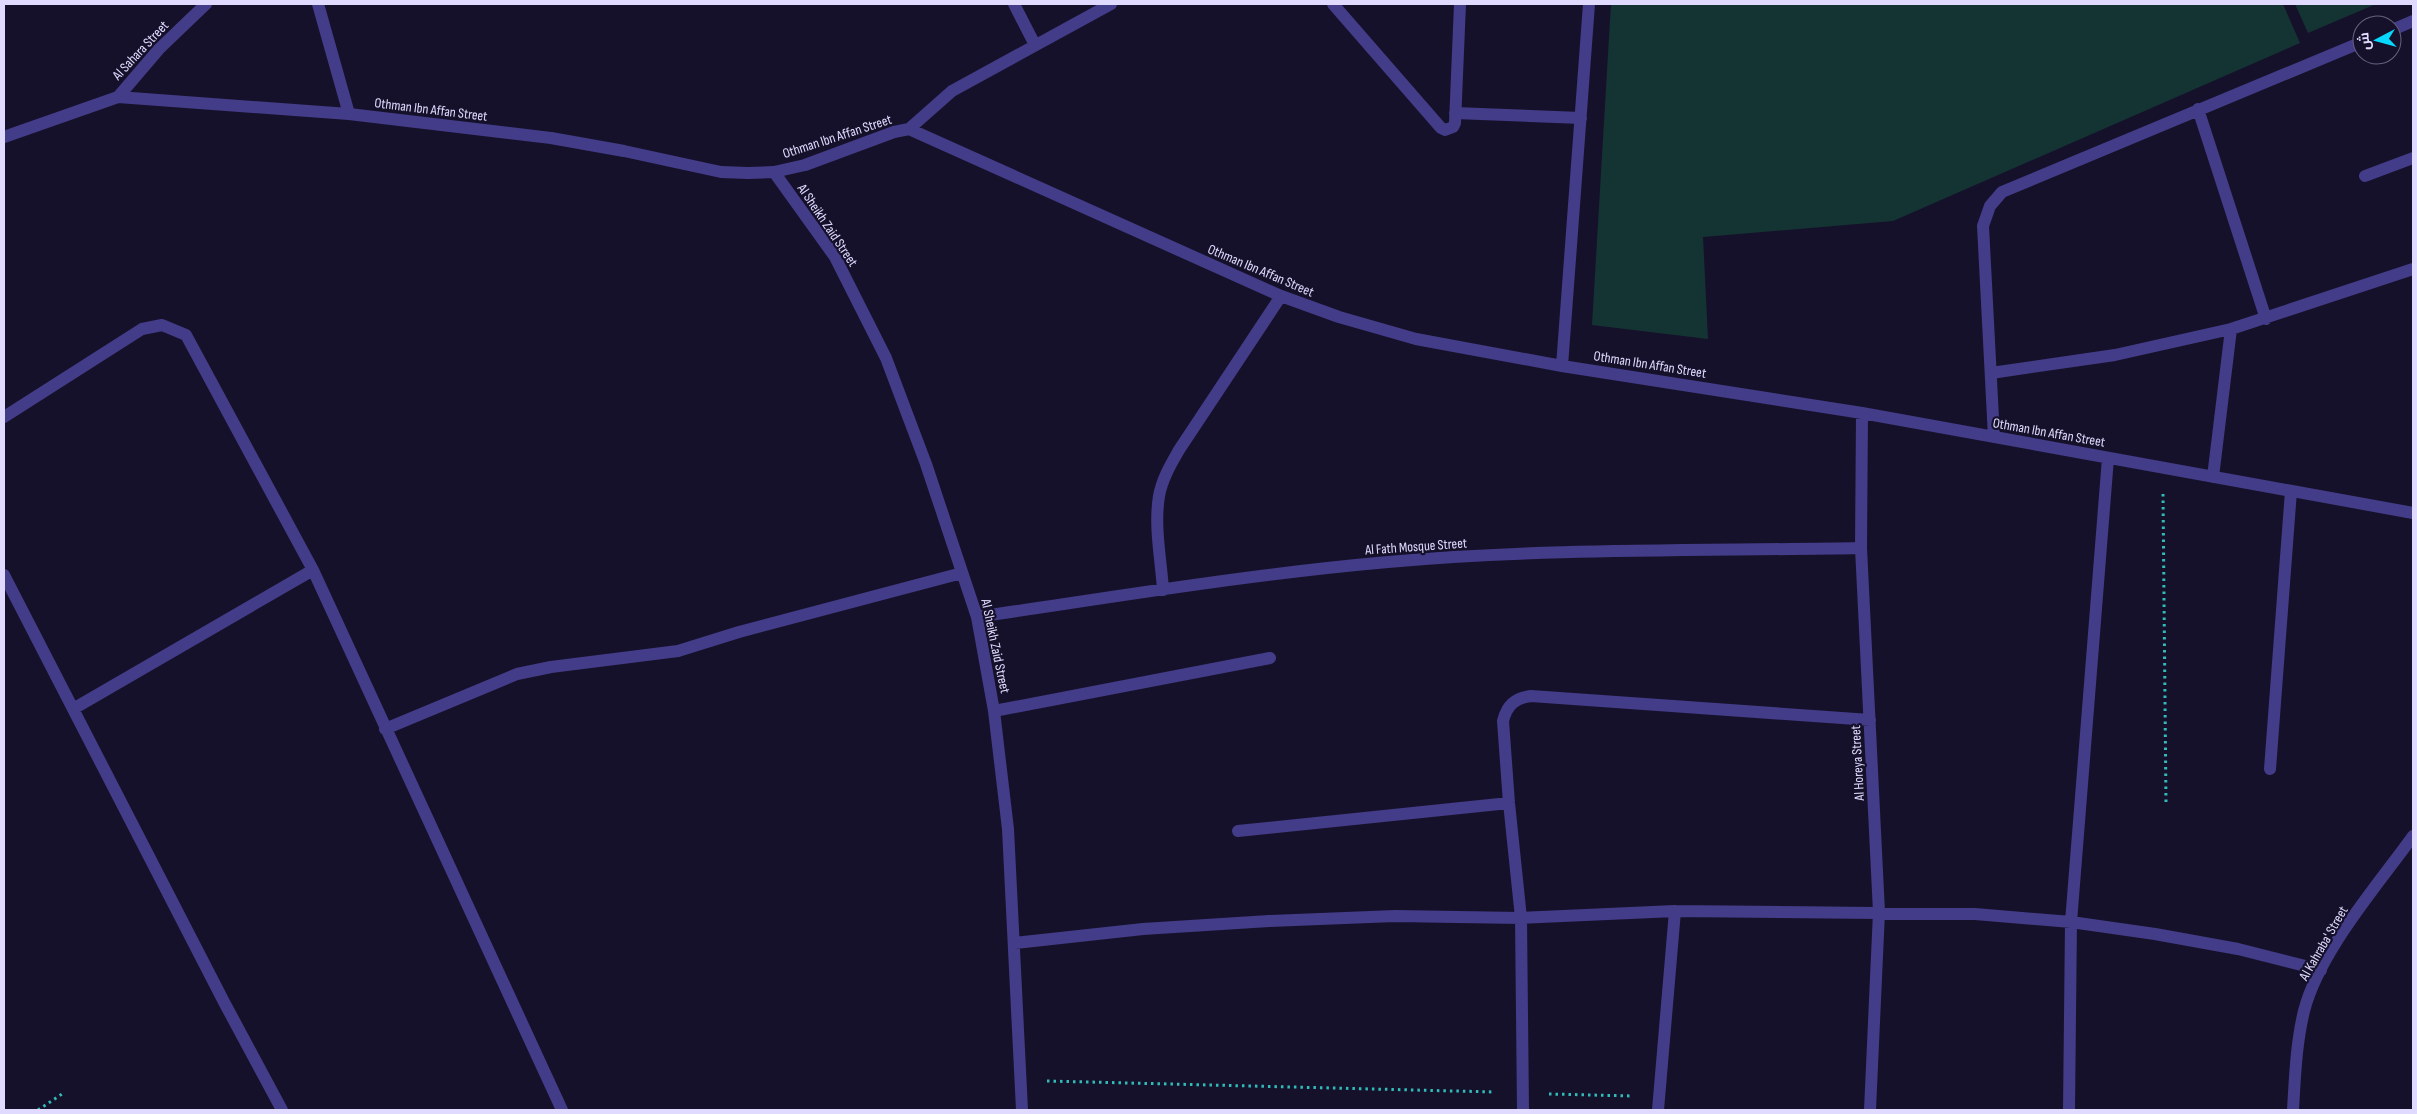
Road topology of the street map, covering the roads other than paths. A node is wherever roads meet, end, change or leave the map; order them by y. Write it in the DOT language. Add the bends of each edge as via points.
graph roads {
  1 [pos="206,4"];
  2 [pos="318,4"];
  3 [pos="1014,4"];
  4 [pos="1111,4"];
  5 [pos="1333,4"];
  6 [pos="1460,4"];
  7 [pos="1589,4"];
  8 [pos="1035,44"];
  9 [pos="2352,46"];
  10 [pos="118,97"];
  11 [pos="2198,109"];
  12 [pos="1455,113"];
  13 [pos="348,114"];
  14 [pos="1581,118"];
  15 [pos="909,130"];
  16 [pos="4,137"];
  17 [pos="2413,158"];
  18 [pos="774,172"];
  19 [pos="2365,176"];
  20 [pos="2413,269"];
  21 [pos="1281,296"];
  22 [pos="2266,319"];
  23 [pos="2231,329"];
  24 [pos="1562,366"];
  25 [pos="1991,373"];
  26 [pos="1862,413"];
  27 [pos="4,417"];
  28 [pos="1994,437"];
  29 [pos="2108,458"];
  30 [pos="2213,477"];
  31 [pos="2291,490"];
  32 [pos="2413,513"];
  33 [pos="1861,548"];
  34 [pos="313,570"];
  35 [pos="962,573"];
  36 [pos="4,575"];
  37 [pos="1163,590"];
  38 [pos="977,616"];
  39 [pos="1270,658"];
  40 [pos="73,709"];
  41 [pos="994,711"];
  42 [pos="1870,720"];
  43 [pos="385,729"];
  44 [pos="2270,769"];
  45 [pos="1509,804"];
  46 [pos="1238,831"];
  47 [pos="2413,836"];
  48 [pos="1674,911"];
  49 [pos="1879,912"];
  50 [pos="1521,918"];
  51 [pos="2071,922"];
  52 [pos="1015,943"];
  53 [pos="2321,970"];
  54 [pos="282,1110"];
  55 [pos="562,1110"];
  56 [pos="1022,1110"];
  57 [pos="1523,1110"];
  58 [pos="1658,1110"];
  59 [pos="1870,1110"];
  60 [pos="2069,1110"];
  61 [pos="2293,1110"];
  1 -- 10 [label="street, Al Sahara Street" via="159,49"];
  2 -- 13 [label="street"];
  3 -- 8 [label="street"];
  4 -- 8 [label="street"];
  5 -- 12 [label="street" via="1441,128 1454,127"];
  6 -- 12 [label="street"];
  7 -- 14 [label="street"];
  8 -- 15 [label="street" via="952,91"];
  9 -- 11 [label="street"];
  10 -- 13 [label="street, Othman Ibn Affan Street"];
  10 -- 16 [label="street"];
  11 -- 22 [label="street"];
  11 -- 25 [label="street" via="2020,183 2002,192 1990,206 1983,226"];
  12 -- 14 [label="street"];
  13 -- 18 [label="street, Othman Ibn Affan Street" via="551,138 721,172"];
  14 -- 24 [label="street"];
  15 -- 18 [label="street, Othman Ibn Affan Street" via="894,132 805,165"];
  15 -- 21 [label="street, Othman Ibn Affan Street"];
  17 -- 19 [label="street"];
  18 -- 35 [label="street, Al Sheikh Zaid Street" via="835,257 886,358"];
  20 -- 22 [label="street"];
  21 -- 24 [label="street, Othman Ibn Affan Street" via="1416,339"];
  21 -- 37 [label="street" via="1167,472 1159,495 1157,521"];
  22 -- 23 [label="street"];
  23 -- 25 [label="street" via="2115,355"];
  23 -- 30 [label="street"];
  24 -- 26 [label="street, Othman Ibn Affan Street"];
  25 -- 28 [label="street"];
  26 -- 28 [label="street, Othman Ibn Affan Street"];
  26 -- 33 [label="street, Al Horeya Street"];
  27 -- 34 [label="street" via="142,329 162,325 176,329 186,335"];
  28 -- 29 [label="street, Othman Ibn Affan Street"];
  29 -- 30 [label="street, Othman Ibn Affan Street"];
  29 -- 51 [label="street"];
  30 -- 31 [label="street, Othman Ibn Affan Street"];
  31 -- 32 [label="street, Othman Ibn Affan Street"];
  31 -- 44 [label="street"];
  33 -- 37 [label="street, Al Fath Mosque Street" via="1507,554 1380,563"];
  33 -- 42 [label="street, Al Horeya Street"];
  34 -- 40 [label="street"];
  34 -- 43 [label="street"];
  35 -- 38 [label="street, Al Sheikh Zaid Street"];
  35 -- 43 [label="street" via="678,651 517,674"];
  36 -- 40 [label="street"];
  37 -- 38 [label="street, Al Fath Mosque Street"];
  38 -- 41 [label="street, Al Sheikh Zaid Street"];
  39 -- 41 [label="street"];
  40 -- 54 [label="street"];
  41 -- 52 [label="street, Al Sheikh Zaid Street" via="1008,828"];
  42 -- 45 [label="street" via="1521,697 1509,706 1503,721"];
  42 -- 49 [label="street, Al Horeya Street"];
  43 -- 55 [label="street"];
  45 -- 46 [label="street"];
  45 -- 50 [label="street"];
  47 -- 53 [label="street, Al Kahraba' Street" via="2346,927"];
  48 -- 49 [label="street"];
  48 -- 50 [label="street"];
  48 -- 58 [label="street"];
  49 -- 51 [label="street" via="1975,914"];
  49 -- 59 [label="street, Al Horeya Street"];
  50 -- 52 [label="street" via="1395,916 1269,920"];
  50 -- 57 [label="street"];
  51 -- 53 [label="street" via="2211,944"];
  51 -- 60 [label="street"];
  52 -- 56 [label="street, Al Sheikh Zaid Street"];
  53 -- 61 [label="street, Al Kahraba' Street" via="2304,1009 2297,1046"];
}
